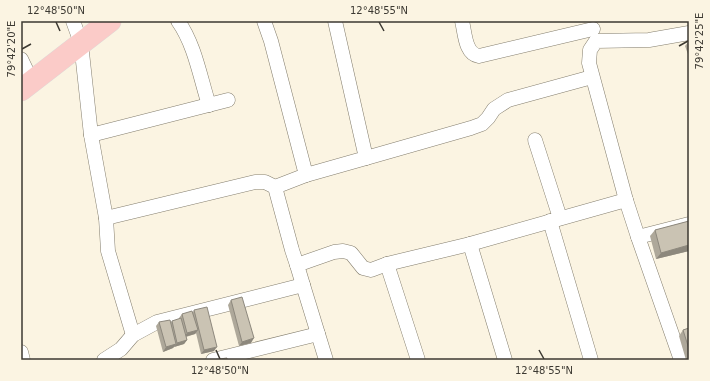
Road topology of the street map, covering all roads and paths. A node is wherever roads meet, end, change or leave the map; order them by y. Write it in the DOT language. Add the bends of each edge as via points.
graph roads {
  1 [pos="72,21"];
  2 [pos="110,21"];
  3 [pos="178,21"];
  4 [pos="264,21"];
  5 [pos="335,21"];
  6 [pos="462,21"];
  7 [pos="593,30"];
  8 [pos="689,33"];
  9 [pos="74,49"];
  10 [pos="21,59"];
  11 [pos="592,77"];
  12 [pos="30,84"];
  13 [pos="228,100"];
  14 [pos="209,105"];
  15 [pos="91,135"];
  16 [pos="535,140"];
  17 [pos="366,158"];
  18 [pos="306,175"];
  19 [pos="275,187"];
  20 [pos="626,200"];
  21 [pos="106,218"];
  22 [pos="555,220"];
  23 [pos="689,224"];
  24 [pos="638,237"];
  25 [pos="470,244"];
  26 [pos="387,264"];
  27 [pos="297,265"];
  28 [pos="303,285"];
  29 [pos="318,334"];
  30 [pos="133,336"];
  31 [pos="21,352"];
  32 [pos="235,357"];
  33 [pos="23,360"];
  34 [pos="104,360"];
  35 [pos="213,360"];
  36 [pos="326,360"];
  37 [pos="418,360"];
  38 [pos="505,360"];
  39 [pos="592,360"];
  40 [pos="681,360"];
  1 -- 9 [label="street"];
  2 -- 9 [label="main road"];
  3 -- 14 [label="street" via="193,52"];
  4 -- 18 [label="street"];
  5 -- 17 [label="street"];
  6 -- 7 [label="street" via="470,52 479,56"];
  7 -- 8 [label="street" via="649,40"];
  7 -- 11 [label="street" via="589,63"];
  9 -- 12 [label="main road"];
  9 -- 15 [label="street"];
  10 -- 12 [label="street"];
  11 -- 17 [label="street" via="508,100 494,109 482,124 472,128"];
  11 -- 20 [label="street"];
  13 -- 14 [label="street"];
  14 -- 15 [label="street"];
  15 -- 21 [label="street"];
  16 -- 22 [label="street"];
  17 -- 18 [label="street"];
  18 -- 19 [label="street"];
  19 -- 21 [label="street" via="265,182 255,182"];
  19 -- 27 [label="street"];
  20 -- 22 [label="street"];
  20 -- 24 [label="street"];
  21 -- 30 [label="street" via="108,251"];
  22 -- 25 [label="street"];
  22 -- 39 [label="street"];
  23 -- 24 [label="street"];
  24 -- 40 [label="street"];
  25 -- 26 [label="street"];
  25 -- 38 [label="street"];
  26 -- 27 [label="street" via="371,270 363,268 351,253 343,251"];
  26 -- 37 [label="street"];
  27 -- 28 [label="street"];
  28 -- 29 [label="street"];
  28 -- 30 [label="street" via="158,322"];
  29 -- 32 [label="street"];
  29 -- 36 [label="street"];
  30 -- 34 [label="street" via="121,349"];
  31 -- 33 [label="street"];
  32 -- 35 [label="street"];
}
